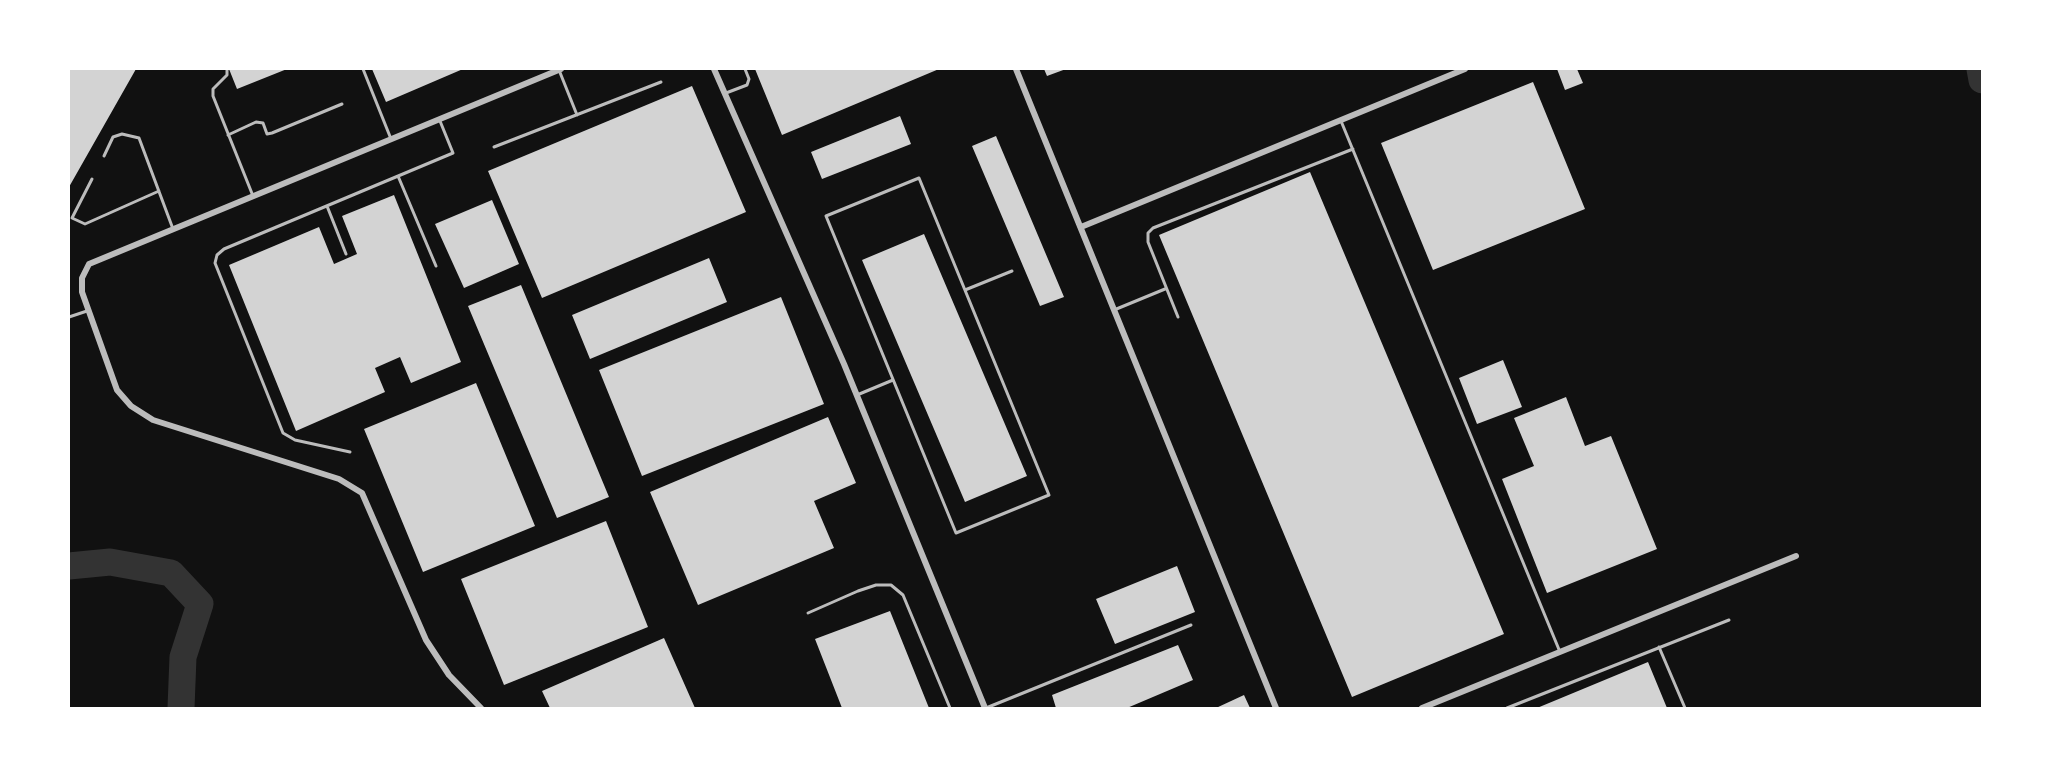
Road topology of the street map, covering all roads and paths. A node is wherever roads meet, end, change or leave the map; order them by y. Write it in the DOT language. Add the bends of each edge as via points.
graph roads {
  1 [pos="227,69"];
  2 [pos="363,69"];
  3 [pos="560,69"];
  4 [pos="714,69"];
  5 [pos="745,69"];
  6 [pos="1016,69"];
  7 [pos="1465,69"];
  8 [pos="661,82"];
  9 [pos="725,94"];
  10 [pos="342,104"];
  11 [pos="577,115"];
  12 [pos="440,119"];
  13 [pos="1341,120"];
  14 [pos="228,135"];
  15 [pos="391,139"];
  16 [pos="494,147"];
  17 [pos="1353,149"];
  18 [pos="104,156"];
  19 [pos="398,176"];
  20 [pos="92,179"];
  21 [pos="159,191"];
  22 [pos="253,196"];
  23 [pos="327,206"];
  24 [pos="1081,227"];
  25 [pos="174,229"];
  26 [pos="346,254"];
  27 [pos="436,266"];
  28 [pos="1012,271"];
  29 [pos="1166,289"];
  30 [pos="965,290"];
  31 [pos="88,310"];
  32 [pos="1114,310"];
  33 [pos="69,317"];
  34 [pos="1178,317"];
  35 [pos="893,380"];
  36 [pos="857,395"];
  37 [pos="350,452"];
  38 [pos="1796,556"];
  39 [pos="808,613"];
  40 [pos="1730,620"];
  41 [pos="1191,625"];
  42 [pos="1659,646"];
  43 [pos="1560,652"];
  44 [pos="481,708"];
  45 [pos="950,708"];
  46 [pos="985,708"];
  47 [pos="1276,708"];
  48 [pos="1422,708"];
  49 [pos="1507,708"];
  50 [pos="1685,708"];
  1 -- 14 [label="lane" via="213,89 213,96"];
  2 -- 15 [label="lane"];
  3 -- 11 [label="lane"];
  3 -- 12 [label="street"];
  4 -- 9 [label="street"];
  5 -- 9 [label="lane" via="747,85"];
  6 -- 24 [label="street"];
  7 -- 13 [label="street"];
  8 -- 11 [label="lane"];
  9 -- 36 [label="street"];
  10 -- 14 [label="lane" via="272,133 267,134 263,123 256,122"];
  11 -- 16 [label="lane"];
  12 -- 15 [label="street"];
  12 -- 19 [label="lane" via="453,153"];
  13 -- 17 [label="lane"];
  13 -- 24 [label="street"];
  14 -- 22 [label="lane"];
  15 -- 22 [label="street"];
  17 -- 29 [label="lane" via="1153,228 1148,233 1148,242"];
  17 -- 43 [label="lane"];
  18 -- 21 [label="lane" via="113,137 122,134 139,138"];
  19 -- 23 [label="lane"];
  19 -- 27 [label="lane"];
  20 -- 21 [label="lane" via="72,218 85,224"];
  21 -- 25 [label="lane"];
  22 -- 25 [label="street"];
  23 -- 26 [label="lane"];
  23 -- 37 [label="lane" via="224,249 215,263 283,433 295,440"];
  24 -- 32 [label="street"];
  25 -- 31 [label="street" via="89,264 81,292"];
  28 -- 30 [label="lane"];
  29 -- 32 [label="lane"];
  29 -- 34 [label="lane"];
  30 -- 35 [label="lane" via="919,178 826,216"];
  30 -- 35 [label="lane" via="1049,495 956,533"];
  31 -- 33 [label="lane"];
  31 -- 44 [label="street" via="117,390 131,406 153,420 339,479 362,493 426,640 449,675"];
  32 -- 47 [label="street"];
  35 -- 36 [label="lane"];
  36 -- 46 [label="street"];
  38 -- 43 [label="street"];
  39 -- 45 [label="lane" via="858,591 891,585 903,595"];
  40 -- 42 [label="lane"];
  41 -- 46 [label="lane"];
  42 -- 49 [label="lane"];
  42 -- 50 [label="lane"];
  43 -- 48 [label="street"];
}
